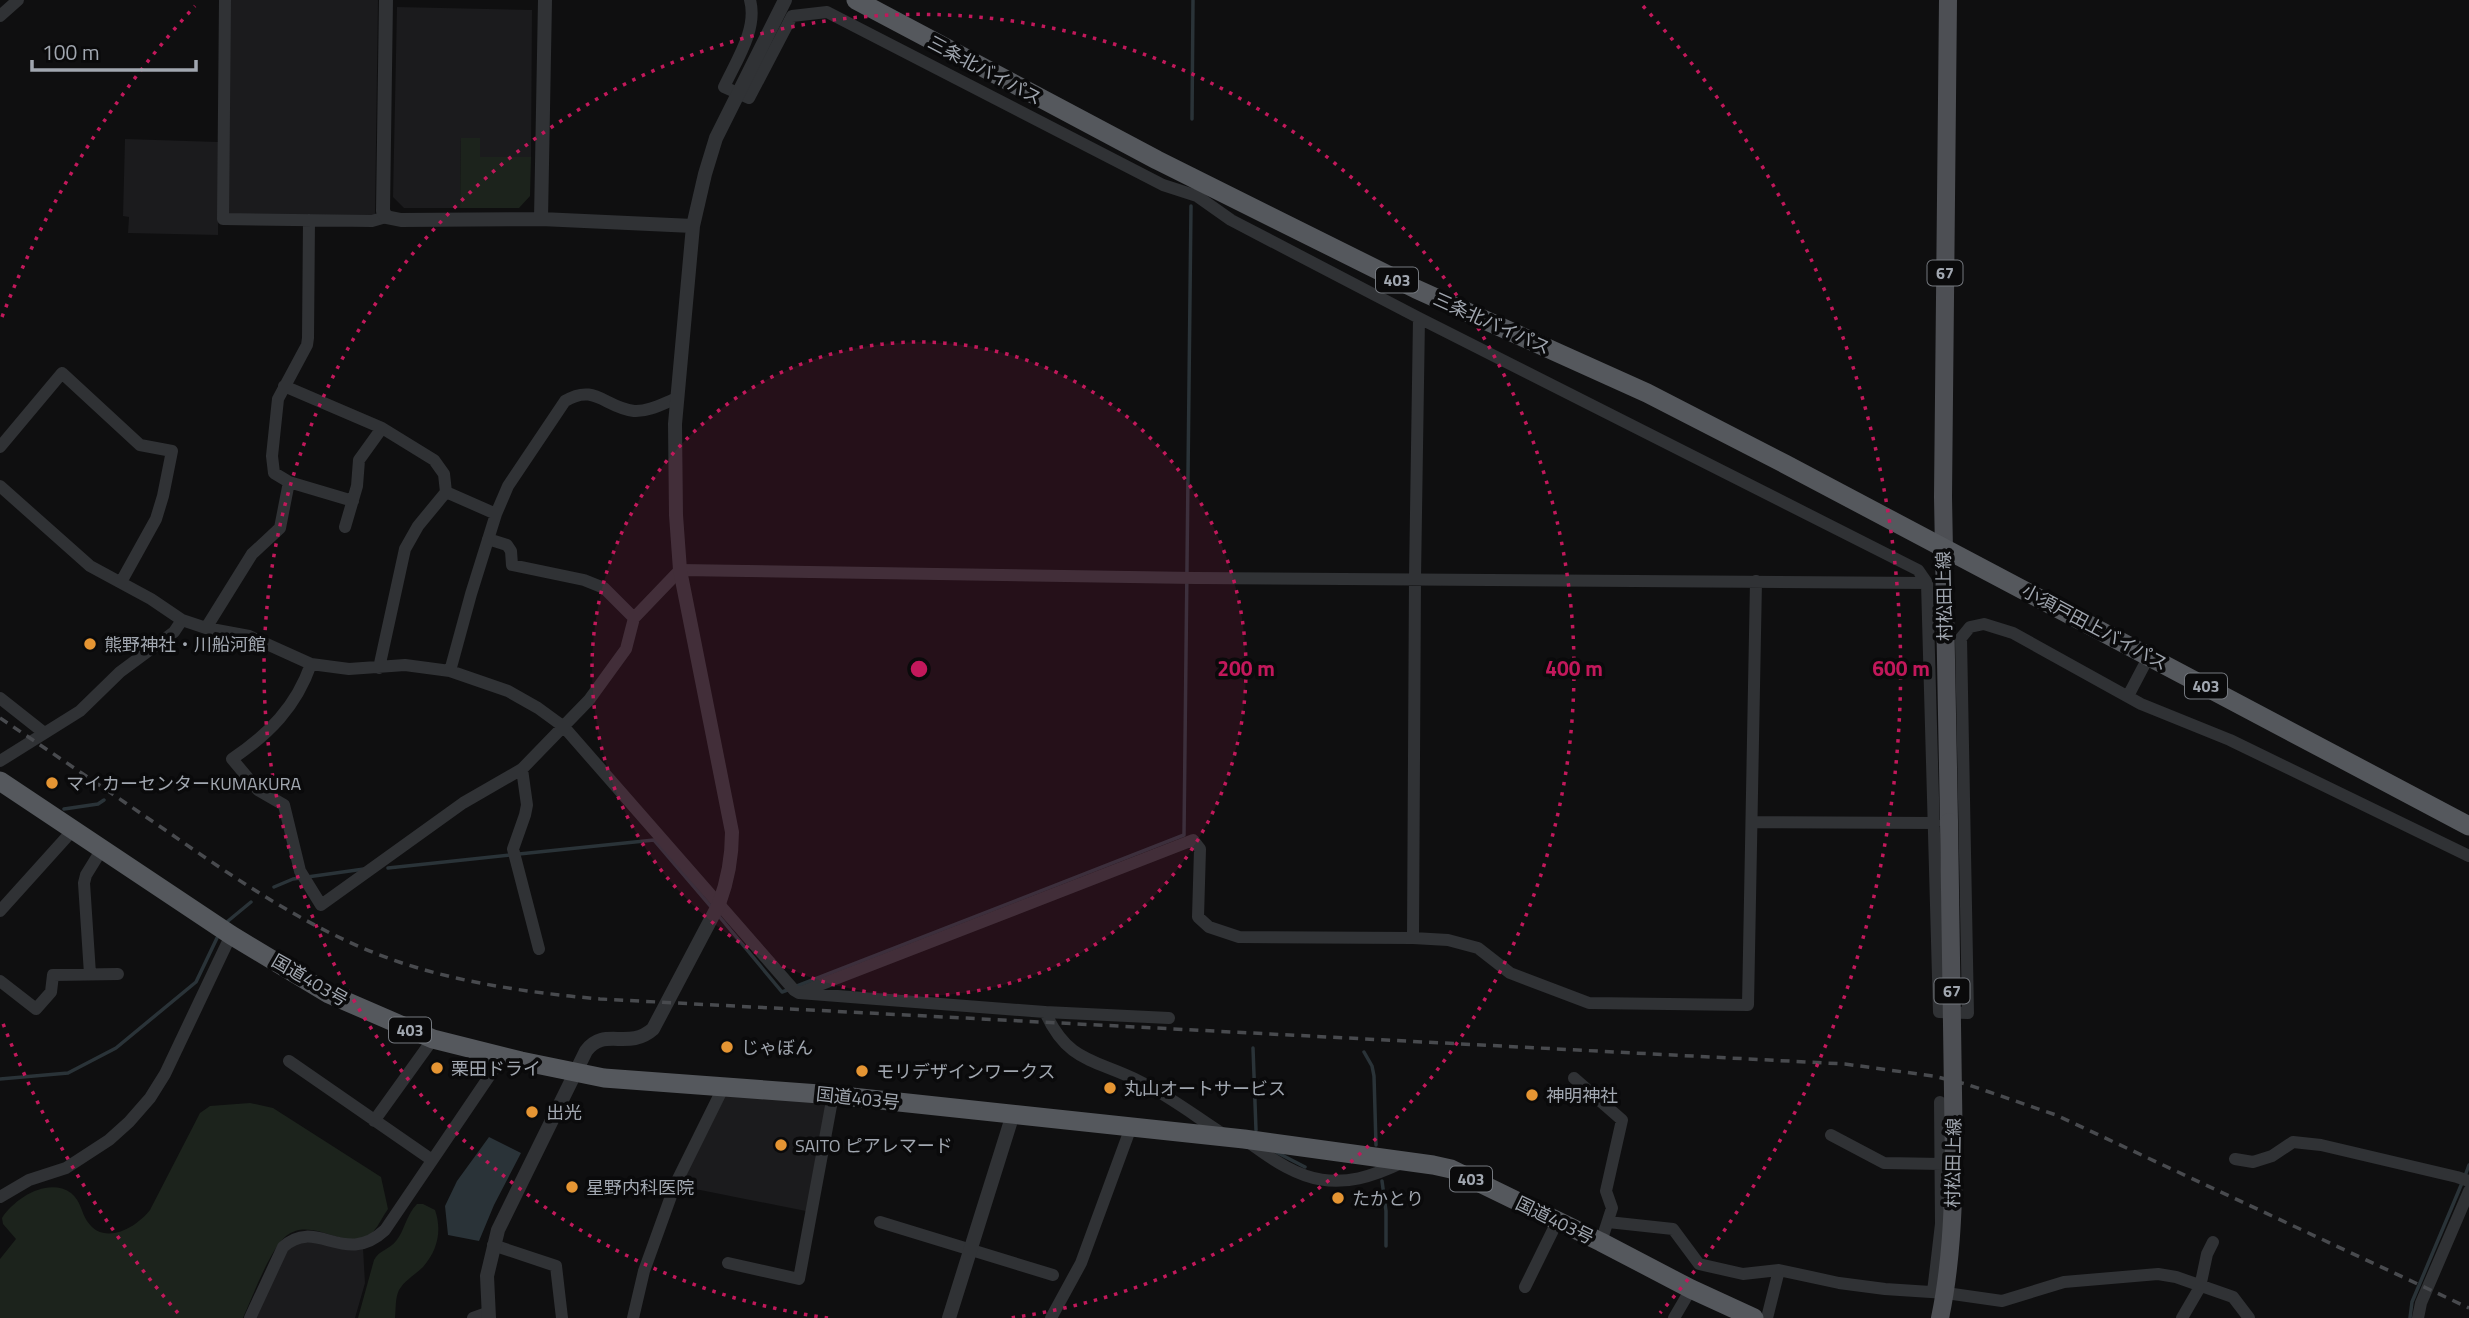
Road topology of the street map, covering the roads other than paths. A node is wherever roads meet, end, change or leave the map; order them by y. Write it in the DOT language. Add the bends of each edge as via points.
graph roads {
  1 [pos="18,0"];
  2 [pos="225,0"];
  3 [pos="386,0"];
  4 [pos="545,0"];
  5 [pos="750,0"];
  6 [pos="785,0"];
  7 [pos="856,0"];
  8 [pos="1948,0"];
  9 [pos="0,16"];
  10 [pos="738,94"];
  11 [pos="386,217"];
  12 [pos="541,219"];
  13 [pos="309,220"];
  14 [pos="693,226"];
  15 [pos="1419,318"];
  16 [pos="284,386"];
  17 [pos="677,398"];
  18 [pos="382,428"];
  19 [pos="0,447"];
  20 [pos="289,482"];
  21 [pos="0,486"];
  22 [pos="446,492"];
  23 [pos="353,500"];
  24 [pos="496,514"];
  25 [pos="345,527"];
  26 [pos="488,539"];
  27 [pos="1944,547"];
  28 [pos="680,570"];
  29 [pos="1415,578"];
  30 [pos="1756,581"];
  31 [pos="121,582"];
  32 [pos="1927,583"];
  33 [pos="634,618"];
  34 [pos="182,620"];
  35 [pos="206,628"];
  36 [pos="2150,656"];
  37 [pos="311,664"];
  38 [pos="379,668"];
  39 [pos="450,671"];
  40 [pos="2128,696"];
  41 [pos="0,698"];
  42 [pos="564,727"];
  43 [pos="43,732"];
  44 [pos="0,761"];
  45 [pos="522,769"];
  46 [pos="0,781"];
  47 [pos="1752,822"];
  48 [pos="1942,823"];
  49 [pos="2469,826"];
  50 [pos="73,830"];
  51 [pos="102,849"];
  52 [pos="2469,856"];
  53 [pos="719,904"];
  54 [pos="0,911"];
  55 [pos="231,935"];
  56 [pos="1413,938"];
  57 [pos="539,949"];
  58 [pos="90,974"];
  59 [pos="118,974"];
  60 [pos="0,981"];
  61 [pos="799,993"];
  62 [pos="1045,1012"];
  63 [pos="1169,1018"];
  64 [pos="433,1038"];
  65 [pos="503,1056"];
  66 [pos="289,1061"];
  67 [pos="576,1072"];
  68 [pos="1574,1078"];
  69 [pos="723,1086"];
  70 [pos="834,1095"];
  71 [pos="1940,1102"];
  72 [pos="1013,1114"];
  73 [pos="374,1121"];
  74 [pos="1131,1127"];
  75 [pos="1831,1135"];
  76 [pos="1236,1138"];
  77 [pos="2235,1159"];
  78 [pos="432,1160"];
  79 [pos="1406,1160"];
  80 [pos="1948,1162"];
  81 [pos="2469,1181"];
  82 [pos="2469,1191"];
  83 [pos="0,1197"];
  84 [pos="880,1222"];
  85 [pos="1557,1222"];
  86 [pos="1608,1222"];
  87 [pos="1601,1242"];
  88 [pos="2213,1242"];
  89 [pos="494,1244"];
  90 [pos="971,1249"];
  91 [pos="728,1264"];
  92 [pos="1779,1270"];
  93 [pos="1053,1275"];
  94 [pos="1525,1287"];
  95 [pos="2200,1287"];
  96 [pos="1691,1289"];
  97 [pos="1939,1292"];
  98 [pos="483,1316"];
  99 [pos="250,1318"];
  100 [pos="562,1318"];
  101 [pos="634,1318"];
  102 [pos="949,1318"];
  103 [pos="1051,1318"];
  104 [pos="1674,1318"];
  105 [pos="1754,1318"];
  106 [pos="1767,1318"];
  107 [pos="1940,1318"];
  108 [pos="2182,1318"];
  109 [pos="2249,1318"];
  110 [pos="2418,1318"];
  1 -- 9 [label="street"];
  2 -- 13 [label="street" via="223,219"];
  3 -- 11 [label="street"];
  4 -- 12 [label="street"];
  5 -- 10 [label="street" via="749,32 724,87"];
  6 -- 10 [label="street"];
  7 -- 27 [label="highway, 三条北バイパス / 403" via="1157,160 1416,289 1647,393"];
  8 -- 27 [label="main road, 村松田上線 / 67"];
  10 -- 14 [label="street" via="716,138"];
  10 -- 15 [label="street" via="749,98 792,16 827,12 1163,185 1197,196 1231,220"];
  11 -- 12 [label="street"];
  11 -- 13 [label="street"];
  12 -- 14 [label="street"];
  13 -- 16 [label="street" via="307,345"];
  14 -- 17 [label="street"];
  15 -- 29 [label="street"];
  15 -- 32 [label="street" via="1918,570"];
  16 -- 18 [label="street"];
  16 -- 20 [label="street" via="278,399 272,456 274,473"];
  17 -- 24 [label="street" via="637,411 589,393 565,401"];
  17 -- 28 [label="street"];
  18 -- 22 [label="street" via="434,460 444,474"];
  18 -- 23 [label="street" via="359,460"];
  19 -- 31 [label="street" via="62,373 140,445 172,451 156,519"];
  20 -- 23 [label="street"];
  20 -- 35 [label="street" via="280,528 252,554"];
  21 -- 31 [label="street" via="90,566"];
  22 -- 24 [label="street"];
  22 -- 38 [label="street" via="405,549"];
  23 -- 25 [label="street"];
  24 -- 26 [label="street"];
  26 -- 33 [label="street" via="507,545 512,565 604,587"];
  26 -- 39 [label="street"];
  27 -- 36 [label="highway, 小須戸田上バイパス / 403"];
  27 -- 48 [label="main road, 村松田上線 / 67"];
  28 -- 29 [label="street"];
  28 -- 33 [label="street"];
  28 -- 53 [label="street" via="732,832 732,859"];
  29 -- 30 [label="street"];
  29 -- 56 [label="street"];
  30 -- 32 [label="street"];
  30 -- 47 [label="street"];
  31 -- 34 [label="street"];
  32 -- 48 [label="street"];
  33 -- 42 [label="street" via="626,649"];
  34 -- 35 [label="street"];
  34 -- 43 [label="street" via="174,632 120,672 80,711"];
  35 -- 37 [label="street" via="249,636"];
  36 -- 40 [label="street"];
  36 -- 49 [label="highway, 小須戸田上バイパス / 403"];
  37 -- 38 [label="street"];
  37 -- 45 [label="street" via="287,711 270,731 232,759 258,790 284,805 299,871 321,905 463,803"];
  38 -- 39 [label="street" via="405,665"];
  39 -- 42 [label="street" via="508,691"];
  40 -- 48 [label="street" via="2003,630 1984,624 1969,627 1961,638 1968,1013 1939,1013"];
  40 -- 52 [label="street"];
  41 -- 43 [label="street"];
  42 -- 45 [label="street"];
  42 -- 53 [label="street"];
  43 -- 44 [label="street"];
  45 -- 57 [label="street" via="526,815 513,849"];
  46 -- 50 [label="highway, 国道403号 / 403"];
  47 -- 48 [label="street"];
  47 -- 56 [label="street" via="1748,1005 1589,1003 1510,973 1478,948"];
  48 -- 80 [label="main road, 村松田上線 / 67, bridge"];
  50 -- 51 [label="highway, 国道403号 / 403"];
  50 -- 54 [label="street"];
  51 -- 55 [label="highway, 国道403号 / 403"];
  51 -- 58 [label="street" via="84,883"];
  53 -- 61 [label="street"];
  53 -- 67 [label="street" via="653,1029 631,1041 601,1038 592,1042"];
  55 -- 64 [label="highway, 国道403号 / 403" via="329,994"];
  55 -- 83 [label="street" via="165,1073 129,1122 66,1168 29,1180"];
  56 -- 61 [label="street" via="1239,937 1209,927 1198,917 1200,849 1193,839"];
  58 -- 59 [label="street"];
  58 -- 60 [label="street" via="53,975 51,992 36,1009"];
  61 -- 62 [label="street"];
  62 -- 63 [label="street"];
  62 -- 76 [label="street" via="1062,1041 1084,1059 1139,1081"];
  64 -- 65 [label="highway, 国道403号 / 403"];
  64 -- 73 [label="street"];
  65 -- 67 [label="highway, 国道403号 / 403"];
  65 -- 78 [label="street"];
  66 -- 73 [label="street"];
  67 -- 69 [label="highway, 国道403号 / 403"];
  67 -- 89 [label="street"];
  68 -- 86 [label="street" via="1622,1119 1606,1191 1612,1208"];
  69 -- 70 [label="highway, 国道403号 / 403"];
  69 -- 101 [label="street" via="675,1185 644,1271"];
  70 -- 72 [label="highway, 国道403号 / 403"];
  70 -- 91 [label="street" via="799,1279"];
  71 -- 80 [label="street"];
  72 -- 74 [label="highway, 国道403号 / 403"];
  72 -- 90 [label="street"];
  73 -- 78 [label="street"];
  74 -- 76 [label="highway, 国道403号 / 403"];
  74 -- 103 [label="street" via="1081,1263"];
  75 -- 80 [label="street" via="1884,1163"];
  76 -- 79 [label="highway, 国道403号 / 403"];
  76 -- 79 [label="street" via="1320,1181 1371,1177"];
  77 -- 81 [label="street" via="2253,1162 2293,1142 2321,1144"];
  78 -- 99 [label="street" via="392,1222 376,1238 355,1245 310,1235 290,1240"];
  79 -- 85 [label="highway, 国道403号 / 403" via="1451,1169"];
  80 -- 97 [label="main road, 村松田上線 / 67" via="1952,1219"];
  82 -- 110 [label="street"];
  84 -- 90 [label="street"];
  85 -- 87 [label="highway, 国道403号 / 403"];
  85 -- 94 [label="street"];
  86 -- 87 [label="street"];
  86 -- 92 [label="street" via="1673,1229 1699,1264 1744,1274"];
  87 -- 96 [label="highway, 国道403号 / 403"];
  88 -- 95 [label="street"];
  89 -- 98 [label="street"];
  89 -- 100 [label="street" via="556,1266"];
  90 -- 93 [label="street"];
  90 -- 102 [label="street"];
  92 -- 97 [label="street" via="1839,1283"];
  92 -- 106 [label="street"];
  95 -- 97 [label="street" via="2158,1274 2064,1282 2002,1301"];
  95 -- 108 [label="street"];
  95 -- 109 [label="street" via="2233,1297"];
  96 -- 104 [label="street"];
  96 -- 105 [label="highway, 国道403号 / 403"];
  97 -- 107 [label="main road, 村松田上線 / 67"];
}
